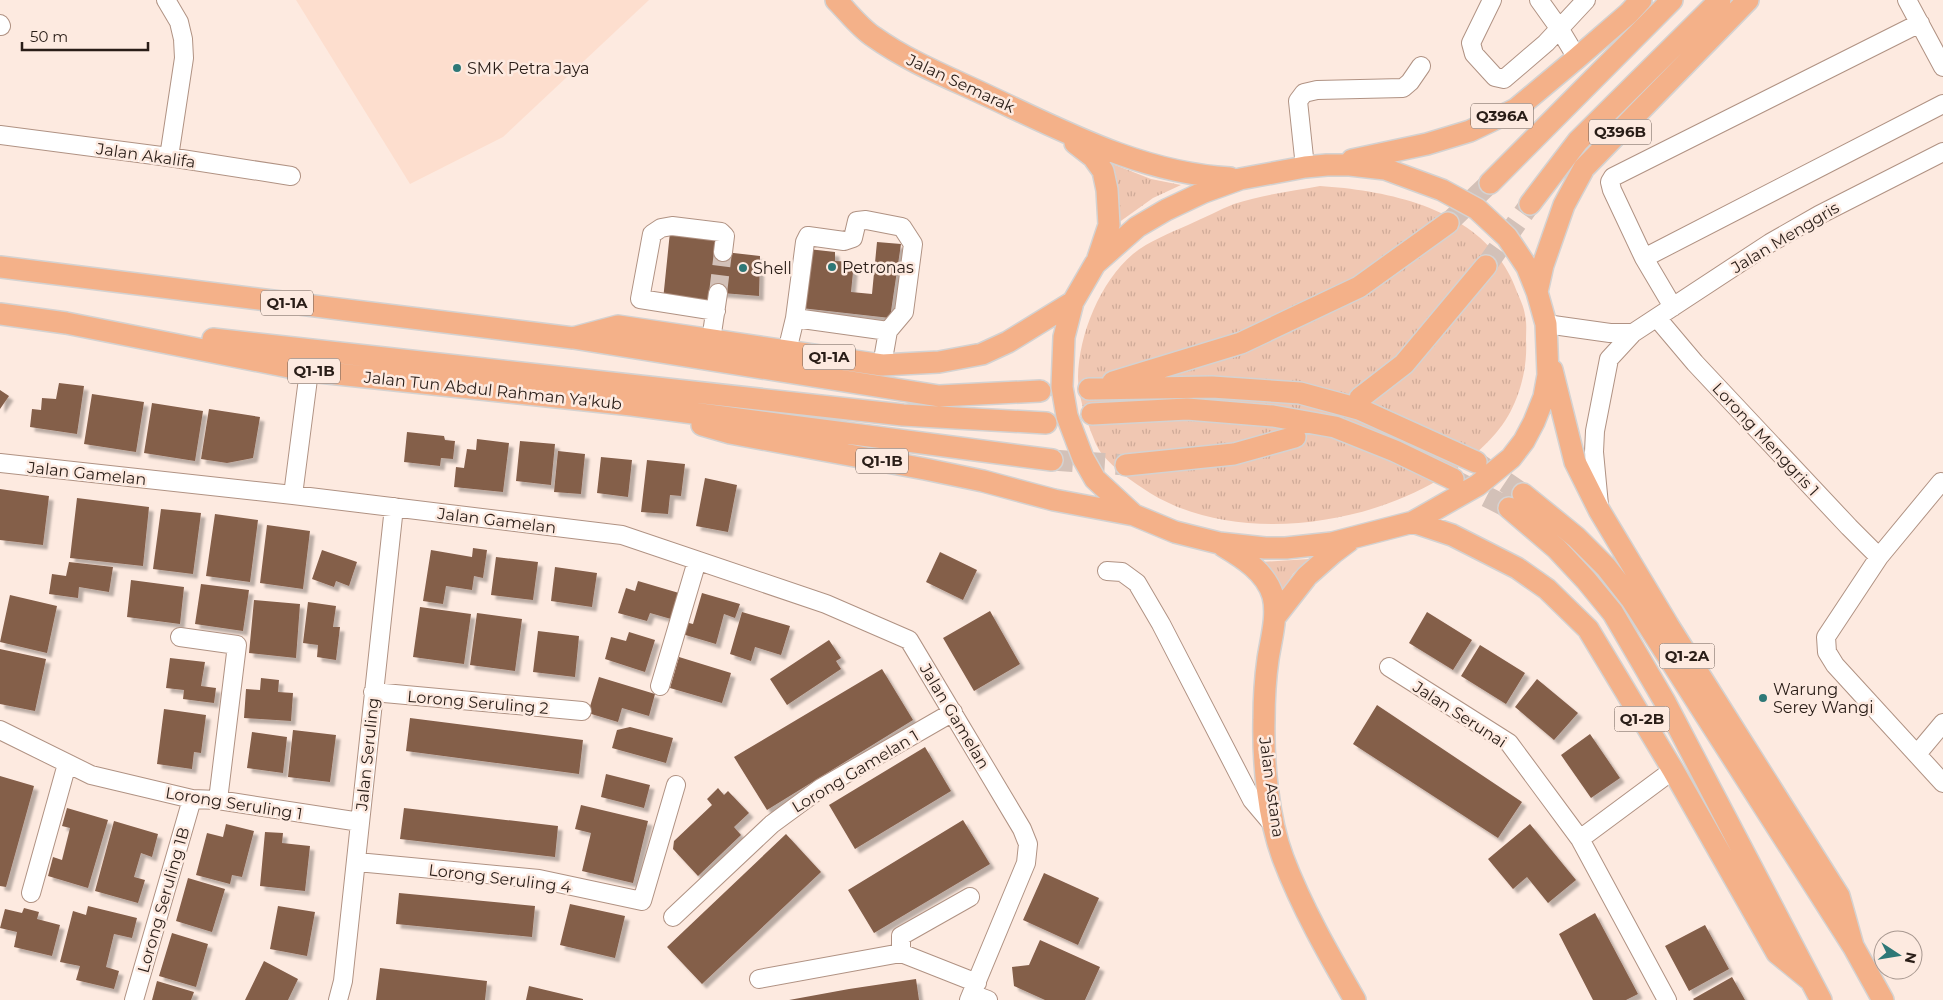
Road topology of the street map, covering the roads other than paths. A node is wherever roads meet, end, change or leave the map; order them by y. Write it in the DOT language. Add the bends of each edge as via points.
graph roads {
  1 [pos="166,0"];
  2 [pos="836,0"];
  3 [pos="1492,0"];
  4 [pos="1539,0"];
  5 [pos="1586,0"];
  6 [pos="1641,0"];
  7 [pos="1672,0"];
  8 [pos="1720,0"];
  9 [pos="1748,0"];
  10 [pos="1907,0"];
  11 [pos="1920,24"];
  12 [pos="1559,28"];
  13 [pos="1577,58"];
  14 [pos="1421,66"];
  15 [pos="1943,66"];
  16 [pos="1943,104"];
  17 [pos="1051,125"];
  18 [pos="0,135"];
  19 [pos="1943,152"];
  20 [pos="169,157"];
  21 [pos="1327,165"];
  22 [pos="1305,167"];
  23 [pos="291,176"];
  24 [pos="1240,179"];
  25 [pos="1490,183"];
  26 [pos="1530,204"];
  27 [pos="1448,223"];
  28 [pos="723,252"];
  29 [pos="1644,258"];
  30 [pos="1095,264"];
  31 [pos="1486,266"];
  32 [pos="0,268"];
  33 [pos="1537,292"];
  34 [pos="718,293"];
  35 [pos="640,300"];
  36 [pos="1073,302"];
  37 [pos="1674,307"];
  38 [pos="716,311"];
  39 [pos="0,314"];
  40 [pos="795,318"];
  41 [pos="1657,318"];
  42 [pos="66,323"];
  43 [pos="1546,324"];
  44 [pos="635,328"];
  45 [pos="888,331"];
  46 [pos="1632,333"];
  47 [pos="573,338"];
  48 [pos="711,340"];
  49 [pos="788,351"];
  50 [pos="1548,353"];
  51 [pos="882,365"];
  52 [pos="309,371"];
  53 [pos="1040,391"];
  54 [pos="1360,398"];
  55 [pos="632,405"];
  56 [pos="1092,414"];
  57 [pos="1046,422"];
  58 [pos="1295,437"];
  59 [pos="1052,460"];
  60 [pos="1476,462"];
  61 [pos="0,463"];
  62 [pos="1126,465"];
  63 [pos="1453,479"];
  64 [pos="1941,482"];
  65 [pos="293,495"];
  66 [pos="394,507"];
  67 [pos="1599,510"];
  68 [pos="1134,515"];
  69 [pos="1412,522"];
  70 [pos="1354,538"];
  71 [pos="1219,543"];
  72 [pos="1879,557"];
  73 [pos="697,560"];
  74 [pos="1107,571"];
  75 [pos="1275,617"];
  76 [pos="180,637"];
  77 [pos="1388,667"];
  78 [pos="660,686"];
  79 [pos="373,692"];
  80 [pos="582,711"];
  81 [pos="953,712"];
  82 [pos="1943,723"];
  83 [pos="0,730"];
  84 [pos="1917,754"];
  85 [pos="68,764"];
  86 [pos="1674,770"];
  87 [pos="1943,783"];
  88 [pos="676,785"];
  89 [pos="192,799"];
  90 [pos="218,800"];
  91 [pos="360,822"];
  92 [pos="1274,826"];
  93 [pos="1580,839"];
  94 [pos="356,862"];
  95 [pos="31,893"];
  96 [pos="970,898"];
  97 [pos="673,917"];
  98 [pos="1853,946"];
  99 [pos="901,953"];
  100 [pos="759,979"];
  101 [pos="1810,980"];
  102 [pos="972,992"];
  103 [pos="134,1000"];
  104 [pos="338,1000"];
  105 [pos="988,1000"];
  106 [pos="1355,1000"];
  107 [pos="1667,1000"];
  108 [pos="1821,1000"];
  109 [pos="1883,1000"];
  1 -- 20 [label="street" via="179,22 184,58"];
  2 -- 17 [label="main road, Jalan Semarak" via="873,37 897,53"];
  3 -- 12 [label="street" via="1471,43 1474,54 1495,77 1504,79"];
  4 -- 12 [label="street"];
  5 -- 12 [label="street"];
  6 -- 13 [label="main road, Q396A"];
  7 -- 25 [label="main road"];
  8 -- 26 [label="main road" via="1578,141"];
  9 -- 33 [label="main road, Q396B" via="1584,168 1564,205"];
  10 -- 11 [label="street"];
  11 -- 15 [label="street"];
  11 -- 29 [label="street" via="1613,176 1610,182 1612,190"];
  12 -- 13 [label="street"];
  13 -- 21 [label="main road, Q396A" via="1516,109 1470,131 1427,144"];
  14 -- 22 [label="street" via="1403,88 1304,93 1298,101"];
  16 -- 29 [label="street"];
  17 -- 24 [label="main road, Jalan Semarak" via="1145,163 1200,176"];
  17 -- 30 [label="main road" via="1093,157 1102,171 1109,225"];
  18 -- 20 [label="street, Jalan Akalifa"];
  19 -- 37 [label="street, Jalan Menggris" via="1770,243"];
  20 -- 23 [label="street, Jalan Akalifa"];
  21 -- 22 [label="main road"];
  21 -- 33 [label="main road" via="1385,170 1442,190 1477,209 1518,252"];
  22 -- 24 [label="main road"];
  24 -- 30 [label="main road" via="1204,192 1149,220 1124,237"];
  27 -- 60 [label="main road" via="1359,288 1241,343 1089,389 1212,387 1300,393 1359,410"];
  28 -- 35 [label="street" via="725,236 721,232 672,226 660,228 652,234"];
  29 -- 37 [label="street"];
  30 -- 36 [label="main road"];
  31 -- 54 [label="main road" via="1404,364"];
  32 -- 47 [label="main road, Q1-1A"];
  33 -- 43 [label="main road"];
  34 -- 38 [label="street"];
  35 -- 38 [label="street"];
  35 -- 44 [label="street"];
  36 -- 51 [label="main road, Q1-1A" via="982,354 939,362"];
  36 -- 68 [label="main road" via="1064,337 1062,372 1069,424 1096,479"];
  37 -- 41 [label="street, Jalan Menggris"];
  38 -- 48 [label="street"];
  39 -- 42 [label="main road, Jalan Tun Abdul Rahman Ya'kub / Q1-1B"];
  40 -- 45 [label="street"];
  40 -- 45 [label="street" via="808,236 844,241 853,238 857,221 866,220 902,227 913,244 904,312"];
  40 -- 49 [label="street"];
  41 -- 46 [label="street, Jalan Menggris"];
  41 -- 72 [label="street, Lorong Menggris 1"];
  42 -- 52 [label="main road, Jalan Tun Abdul Rahman Ya'kub / Q1-1B"];
  42 -- 57 [label="main road" via="894,414"];
  43 -- 46 [label="street"];
  43 -- 50 [label="main road"];
  44 -- 47 [label="main road, Q1-1A" via="618,326"];
  44 -- 48 [label="main road, Q1-1A"];
  45 -- 51 [label="street"];
  46 -- 67 [label="street, Jalan Menggris" via="1609,359 1594,452"];
  47 -- 53 [label="main road" via="939,396"];
  48 -- 49 [label="main road, Q1-1A"];
  49 -- 51 [label="main road, Q1-1A"];
  50 -- 67 [label="main road, Q1-2A" via="1575,462"];
  50 -- 69 [label="main road" via="1544,397 1524,441 1511,458 1478,485"];
  52 -- 55 [label="main road, Jalan Tun Abdul Rahman Ya'kub / Q1-1B"];
  52 -- 65 [label="street"];
  55 -- 59 [label="main road"];
  55 -- 68 [label="main road, Q1-1B" via="730,433 925,469 1054,500"];
  56 -- 63 [label="main road" via="1187,409 1273,416 1335,427"];
  58 -- 62 [label="main road" via="1234,454"];
  61 -- 65 [label="street, Jalan Gamelan"];
  64 -- 72 [label="street"];
  65 -- 66 [label="street, Jalan Gamelan"];
  66 -- 73 [label="street, Jalan Gamelan" via="622,535"];
  66 -- 79 [label="street, Jalan Seruling"];
  67 -- 98 [label="main road, Q1-2A" via="1839,896"];
  68 -- 71 [label="main road" via="1174,532"];
  69 -- 70 [label="main road"];
  69 -- 86 [label="main road, Q1-2B" via="1452,535 1517,568 1547,589 1588,630"];
  70 -- 71 [label="main road" via="1286,548"];
  70 -- 75 [label="main road" via="1332,552 1307,576"];
  71 -- 75 [label="main road" via="1242,557 1265,579 1273,596"];
  72 -- 84 [label="street" via="1826,637 1827,652 1835,665"];
  73 -- 78 [label="street"];
  73 -- 81 [label="street, Jalan Gamelan" via="826,604 909,640"];
  74 -- 92 [label="street" via="1122,572 1137,582 1162,624 1252,800"];
  75 -- 92 [label="main road, Jalan Astana" via="1264,692 1265,754"];
  76 -- 90 [label="street" via="237,645"];
  77 -- 93 [label="street, Jalan Serunai" via="1509,743"];
  79 -- 80 [label="street, Lorong Seruling 2"];
  79 -- 91 [label="street, Jalan Seruling"];
  81 -- 97 [label="street, Lorong Gamelan 1" via="821,788 772,824"];
  81 -- 102 [label="street, Jalan Gamelan" via="1028,844 1026,863"];
  82 -- 84 [label="street"];
  83 -- 85 [label="street, Lorong Seruling 1"];
  84 -- 87 [label="street"];
  85 -- 89 [label="street, Lorong Seruling 1" via="91,775"];
  85 -- 95 [label="street"];
  86 -- 93 [label="street"];
  86 -- 101 [label="main road, Q1-2B" via="1777,953"];
  88 -- 94 [label="street, Lorong Seruling 4" via="642,901 539,879"];
  89 -- 90 [label="street, Lorong Seruling 1"];
  89 -- 103 [label="street, Lorong Seruling 1B"];
  90 -- 91 [label="street, Lorong Seruling 1"];
  91 -- 94 [label="street, Jalan Seruling"];
  92 -- 106 [label="main road, Jalan Astana" via="1297,890"];
  93 -- 107 [label="street, Jalan Serunai"];
  94 -- 104 [label="street, Jalan Seruling" via="344,981"];
  96 -- 99 [label="street" via="901,936"];
  98 -- 101 [label="main road" via="1632,600 1576,537 1516,501 1613,613 1665,702"];
  98 -- 109 [label="main road, Q1-2A"];
  99 -- 100 [label="street"];
  99 -- 102 [label="street"];
  101 -- 108 [label="main road, Q1-2B"];
  102 -- 105 [label="street"];
}
